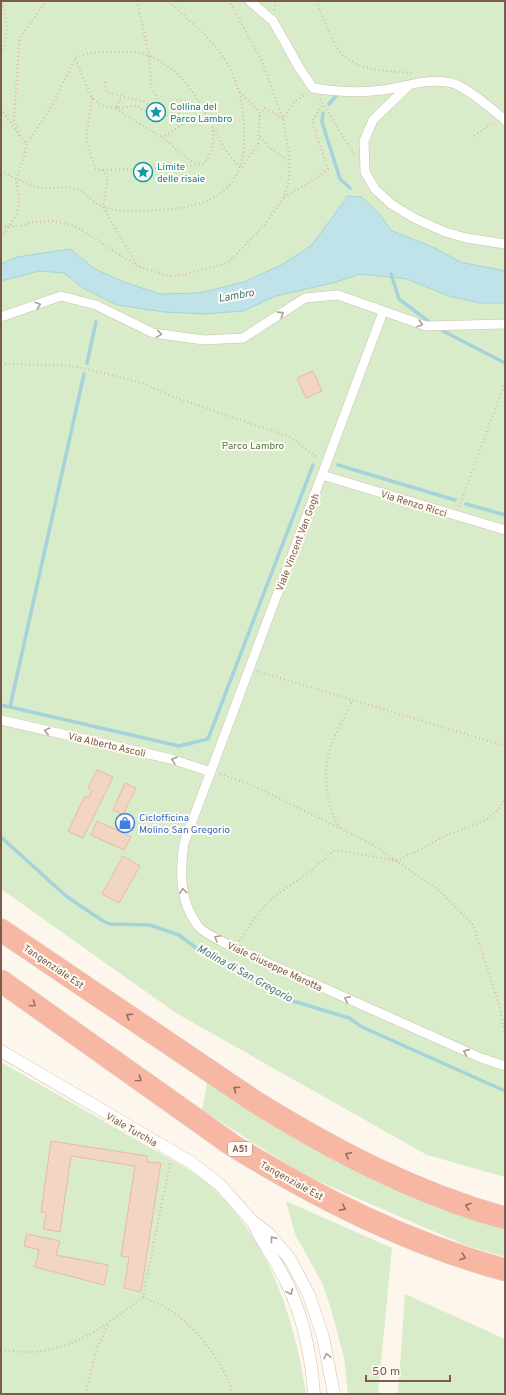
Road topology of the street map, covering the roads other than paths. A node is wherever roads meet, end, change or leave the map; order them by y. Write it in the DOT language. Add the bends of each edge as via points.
graph roads {
  1 [pos="250,1"];
  2 [pos="408,86"];
  3 [pos="503,118"];
  4 [pos="505,244"];
  5 [pos="383,312"];
  6 [pos="1,317"];
  7 [pos="505,324"];
  8 [pos="322,475"];
  9 [pos="505,530"];
  10 [pos="1,720"];
  11 [pos="211,772"];
  12 [pos="1,930"];
  13 [pos="1,981"];
  14 [pos="1,1051"];
  15 [pos="505,1066"];
  16 [pos="505,1218"];
  17 [pos="252,1221"];
  18 [pos="505,1270"];
  19 [pos="314,1394"];
  20 [pos="334,1394"];
  1 -- 2 [label="street" via="272,22 313,88 343,93"];
  2 -- 3 [label="street" via="430,81 454,84"];
  2 -- 4 [label="street" via="373,120 364,141 365,172 375,189 391,204 445,232"];
  6 -- 5 [label="street, one-way" via="61,296 96,305 153,333 204,340 243,338 305,298 338,295"];
  5 -- 7 [label="street, one-way" via="426,326"];
  5 -- 8 [label="street, Viale Vincent Van Gogh"];
  8 -- 9 [label="street, Via Renzo Ricci"];
  8 -- 11 [label="street, Viale Vincent Van Gogh"];
  11 -- 10 [label="street, Via Alberto Ascoli, one-way" via="170,759"];
  15 -- 11 [label="street, Viale Giuseppe Marotta, one-way" via="481,1058 234,948 198,927 184,898 181,870 184,843"];
  16 -- 12 [label="highway, Tangenziale Est, one-way" via="468,1207 410,1184 359,1161 290,1123"];
  13 -- 18 [label="highway, Tangenziale Est / A51, one-way" via="232,1145 270,1168 349,1211 395,1231"];
  14 -- 17 [label="street, Viale Turchia" via="192,1163 220,1185"];
  17 -- 19 [label="street, Viale Turchia, one-way" via="293,1298 308,1351"];
  20 -- 17 [label="street, Viale Turchia, one-way" via="323,1337 309,1295 290,1259 268,1233"];
}
